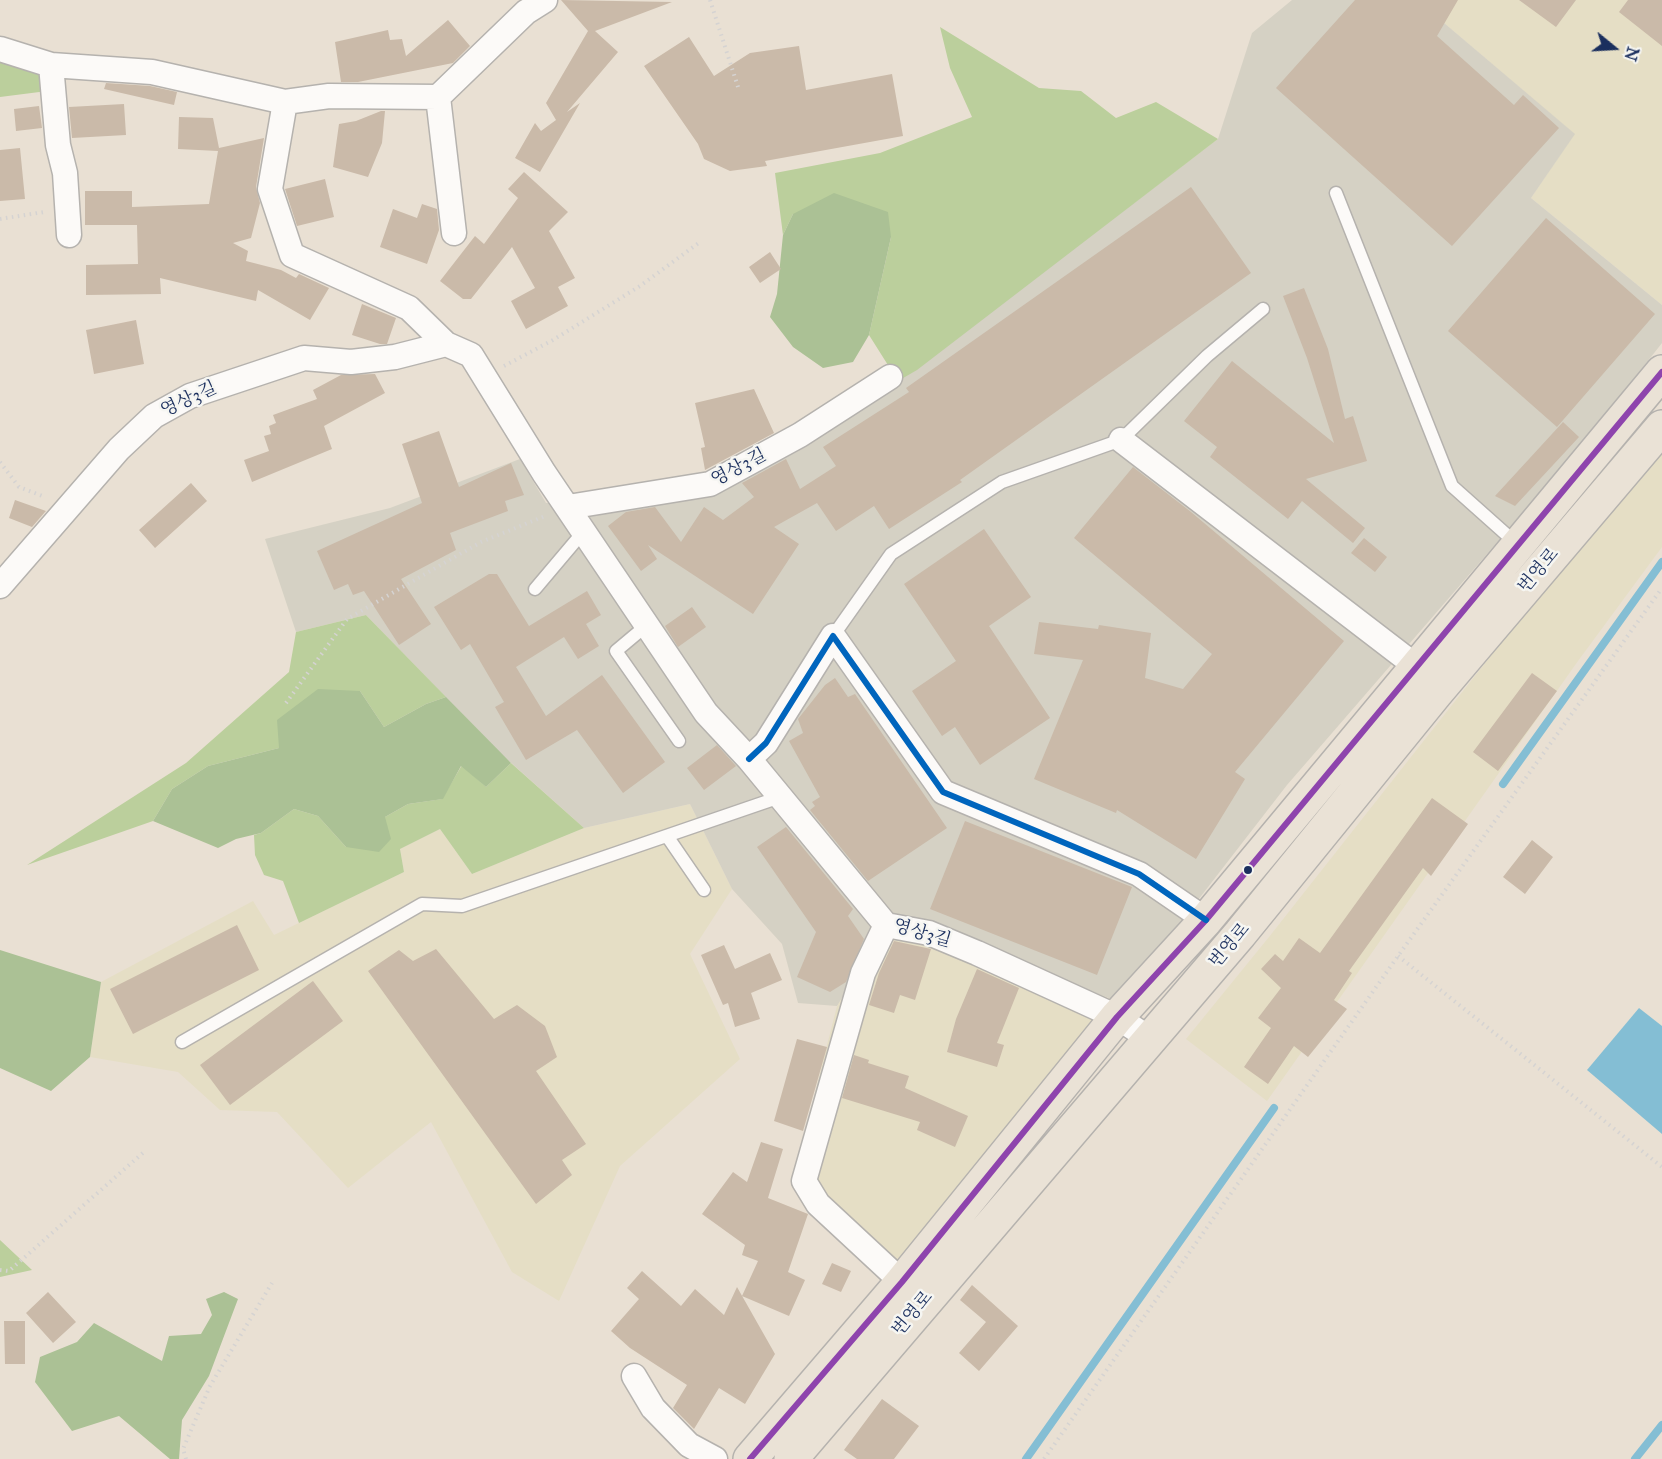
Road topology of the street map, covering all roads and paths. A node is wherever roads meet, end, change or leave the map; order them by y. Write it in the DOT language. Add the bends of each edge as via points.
graph roads {
  1 [pos="545,0"];
  2 [pos="710,0"];
  3 [pos="0,50"];
  4 [pos="51,66"];
  5 [pos="738,87"];
  6 [pos="438,98"];
  7 [pos="285,102"];
  8 [pos="1336,193"];
  9 [pos="68,210"];
  10 [pos="0,219"];
  11 [pos="454,233"];
  12 [pos="69,235"];
  13 [pos="700,242"];
  14 [pos="1263,309"];
  15 [pos="446,344"];
  16 [pos="1662,372"];
  17 [pos="484,376"];
  18 [pos="890,377"];
  19 [pos="1662,427"];
  20 [pos="1121,440"];
  21 [pos="0,462"];
  22 [pos="69,506"];
  23 [pos="568,507"];
  24 [pos="584,531"];
  25 [pos="1518,545"];
  26 [pos="0,586"];
  27 [pos="1662,588"];
  28 [pos="535,589"];
  29 [pos="647,625"];
  30 [pos="833,636"];
  31 [pos="1417,667"];
  32 [pos="286,703"];
  33 [pos="679,741"];
  34 [pos="749,759"];
  35 [pos="780,797"];
  36 [pos="667,836"];
  37 [pos="704,890"];
  38 [pos="1206,920"];
  39 [pos="886,925"];
  40 [pos="1398,956"];
  41 [pos="1117,1017"];
  42 [pos="1150,1039"];
  43 [pos="182,1042"];
  44 [pos="144,1151"];
  45 [pos="1662,1167"];
  46 [pos="0,1270"];
  47 [pos="902,1282"];
  48 [pos="272,1283"];
  49 [pos="634,1376"];
  50 [pos="186,1459"];
  51 [pos="715,1459"];
  52 [pos="750,1459"];
  53 [pos="791,1459"];
  54 [pos="1044,1459"];
  1 -- 6 [label="street" via="526,12"];
  2 -- 5 [label="path"];
  3 -- 4 [label="street"];
  4 -- 7 [label="street" via="152,72"];
  4 -- 9 [label="street"];
  6 -- 7 [label="street" via="328,96"];
  6 -- 11 [label="street"];
  7 -- 15 [label="street, 영상3길" via="270,189 292,255 409,308"];
  8 -- 25 [label="lane" via="1452,486"];
  9 -- 10 [label="path"];
  9 -- 12 [label="street"];
  13 -- 17 [label="path" via="640,286 553,340"];
  14 -- 20 [label="lane"];
  15 -- 17 [label="street, 영상3길" via="471,355"];
  15 -- 22 [label="street, 영상3길" via="351,362 304,358 190,396 154,416 118,449"];
  16 -- 25 [label="main road, 번영로"];
  17 -- 23 [label="street, 영상3길"];
  18 -- 23 [label="street, 영상3길" via="800,435 710,484"];
  19 -- 42 [label="main road, 번영로"];
  20 -- 30 [label="lane" via="1002,482 891,554"];
  20 -- 31 [label="street"];
  21 -- 22 [label="path" via="19,488"];
  22 -- 26 [label="street, 영상3길"];
  23 -- 24 [label="street, 영상3길"];
  23 -- 32 [label="path" via="481,542 347,619"];
  24 -- 28 [label="lane"];
  24 -- 29 [label="street, 영상3길"];
  25 -- 31 [label="main road, 번영로"];
  27 -- 40 [label="path"];
  29 -- 33 [label="lane" via="616,651"];
  29 -- 34 [label="street, 영상3길" via="706,713"];
  30 -- 34 [label="street" via="766,743"];
  30 -- 38 [label="street" via="943,792 1139,874"];
  31 -- 38 [label="main road, 번영로"];
  34 -- 35 [label="street, 영상3길"];
  35 -- 36 [label="lane"];
  35 -- 39 [label="street, 영상3길"];
  36 -- 37 [label="lane"];
  36 -- 43 [label="lane" via="462,906 422,904"];
  38 -- 41 [label="main road, 번영로"];
  39 -- 41 [label="street, 영상3길" via="929,933"];
  39 -- 47 [label="street, 번영로" via="863,973 804,1180 818,1204"];
  40 -- 45 [label="path"];
  40 -- 54 [label="path"];
  41 -- 42 [label="street, 영상3길"];
  41 -- 47 [label="main road, 번영로"];
  42 -- 53 [label="main road, 번영로"];
  44 -- 46 [label="path" via="9,1271"];
  47 -- 52 [label="main road, 번영로"];
  48 -- 50 [label="path" via="210,1386 183,1449"];
  49 -- 51 [label="street" via="653,1408 688,1445"];
}
